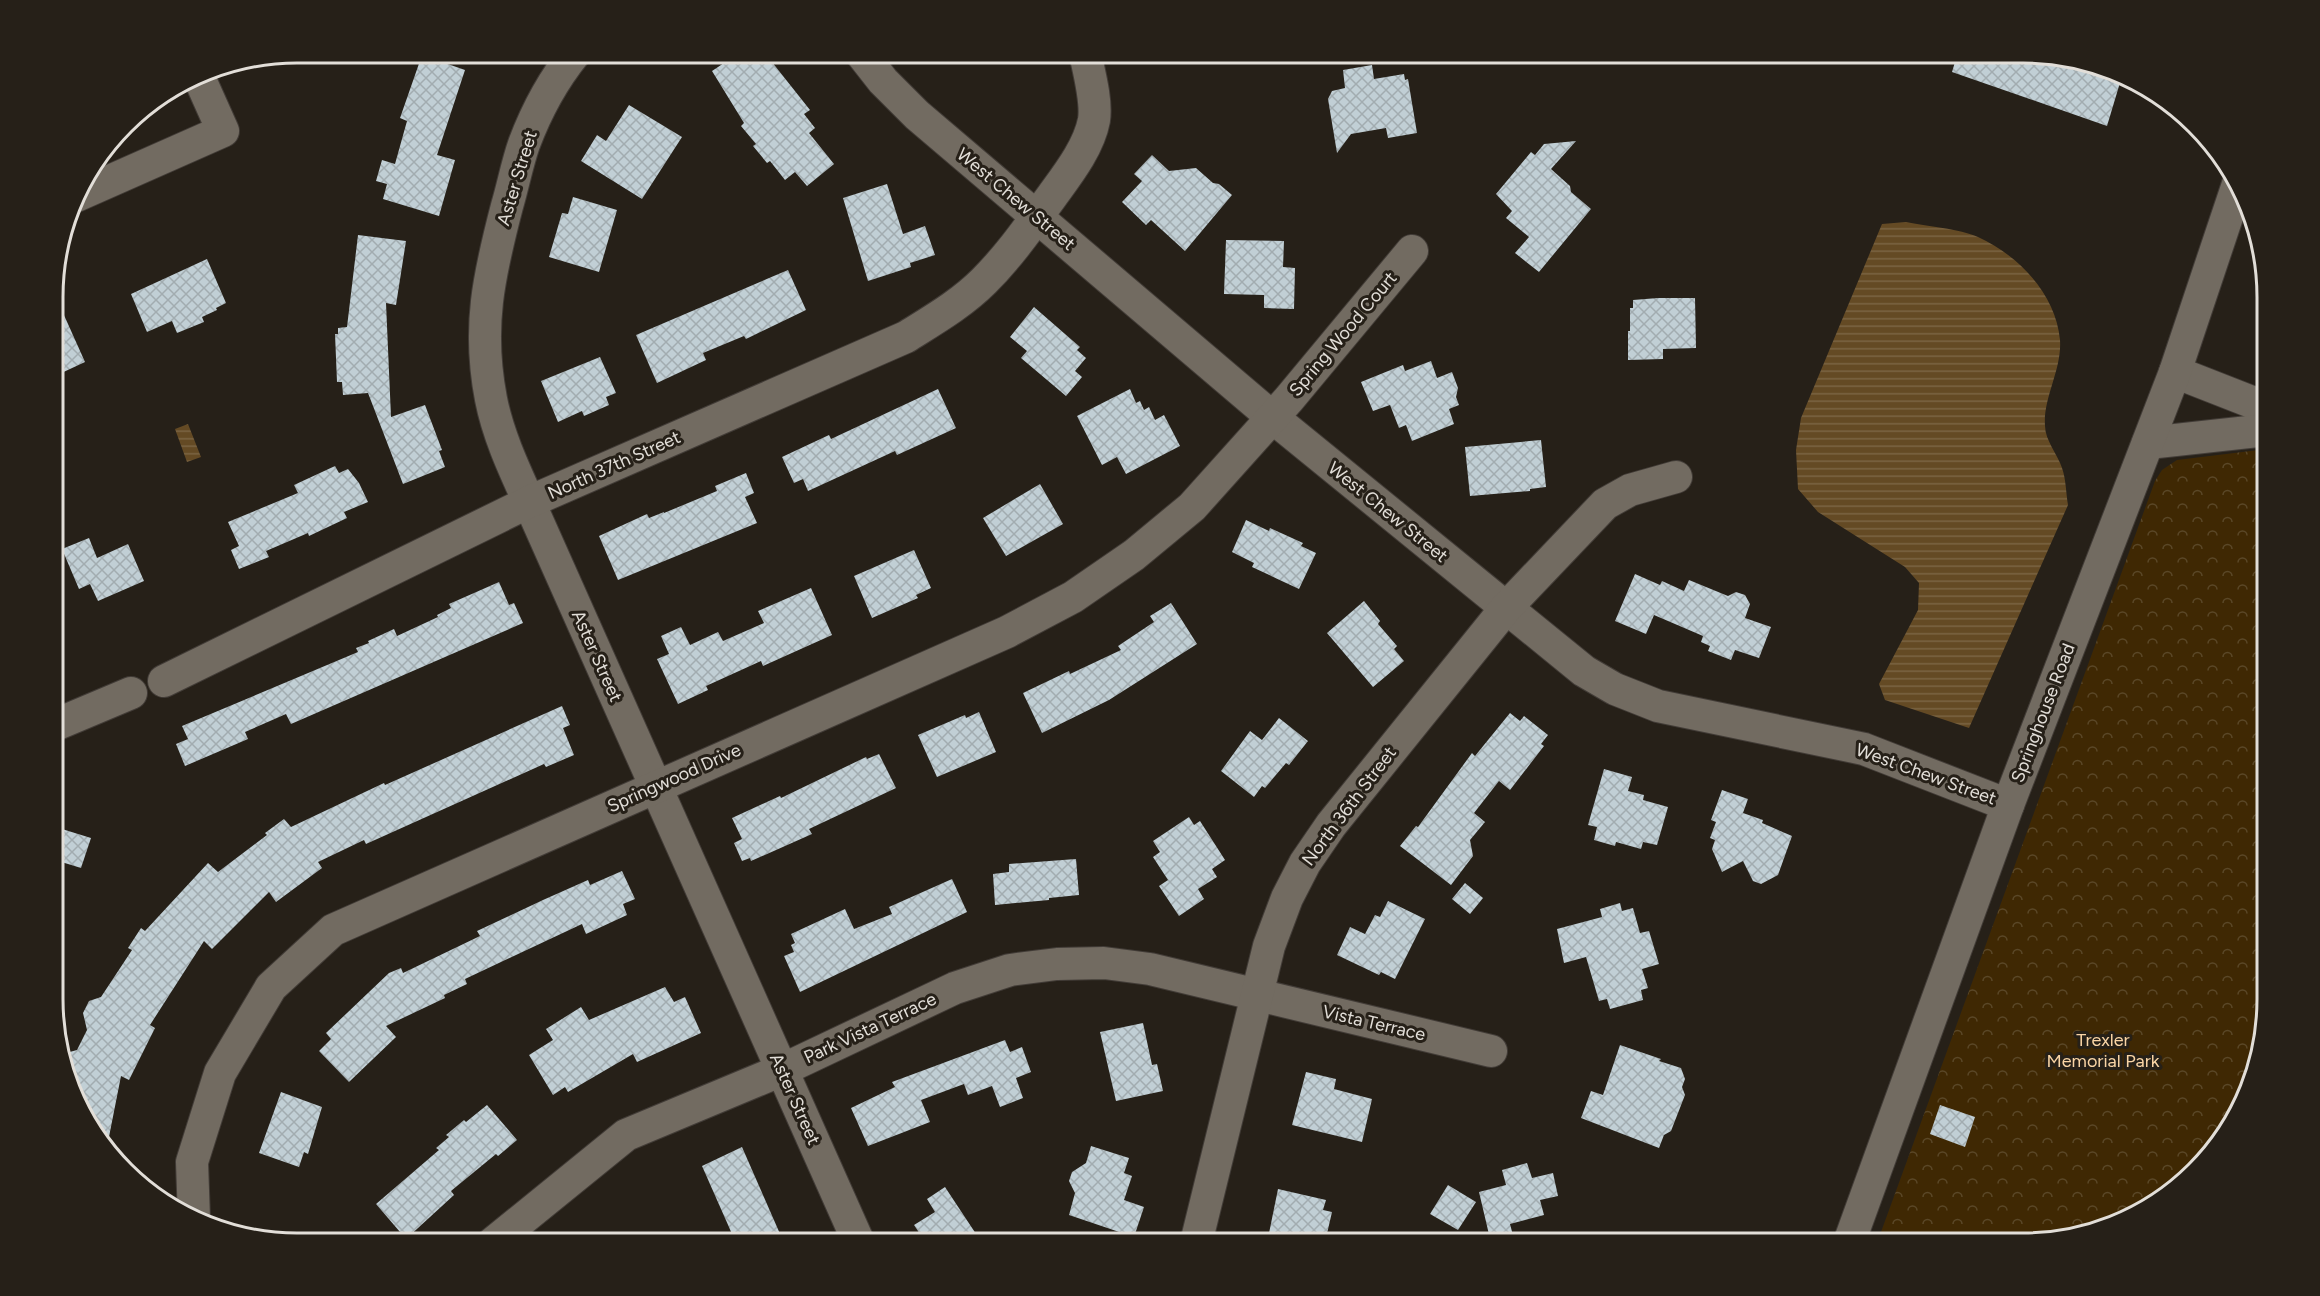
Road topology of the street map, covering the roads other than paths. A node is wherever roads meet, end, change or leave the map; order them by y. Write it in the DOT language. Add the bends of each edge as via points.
graph roads {
  1 [pos="566,63"];
  2 [pos="869,63"];
  3 [pos="1087,63"];
  4 [pos="202,83"];
  5 [pos="89,190"];
  6 [pos="2234,196"];
  7 [pos="1037,217"];
  8 [pos="1412,251"];
  9 [pos="2175,372"];
  10 [pos="2257,404"];
  11 [pos="1272,417"];
  12 [pos="2257,431"];
  13 [pos="2148,443"];
  14 [pos="1676,477"];
  15 [pos="529,502"];
  16 [pos="1506,608"];
  17 [pos="164,681"];
  18 [pos="131,693"];
  19 [pos="63,722"];
  20 [pos="656,786"];
  21 [pos="2008,805"];
  22 [pos="1257,996"];
  23 [pos="1491,1051"];
  24 [pos="782,1070"];
  25 [pos="194,1209"];
  26 [pos="506,1233"];
  27 [pos="855,1233"];
  28 [pos="1198,1233"];
  29 [pos="1853,1233"];
  1 -- 15 [label="street, Aster Street" via="524,145 490,270 485,313 491,401 503,443"];
  2 -- 7 [label="street, West Chew Street" via="917,115"];
  3 -- 7 [label="street, North 37th Street" via="1094,119 1083,148"];
  4 -- 5 [label="street" via="223,131"];
  6 -- 9 [label="street, Springhouse Road"];
  7 -- 11 [label="street, West Chew Street"];
  7 -- 15 [label="street, North 37th Street" via="1015,248 982,282 946,312 906,337"];
  8 -- 11 [label="street, Spring Wood Court"];
  9 -- 10 [label="street"];
  9 -- 13 [label="street, Springhouse Road"];
  11 -- 16 [label="street, West Chew Street"];
  11 -- 20 [label="street, Springwood Drive" via="1192,507 1134,555 1073,597 1007,632"];
  12 -- 13 [label="street"];
  13 -- 21 [label="street, Springhouse Road"];
  14 -- 16 [label="street, North 36th Street" via="1630,490 1605,504"];
  15 -- 17 [label="street, North 37th Street"];
  15 -- 20 [label="street, Aster Street"];
  16 -- 21 [label="street, West Chew Street" via="1584,671 1658,706 1864,749"];
  16 -- 22 [label="street, North 36th Street" via="1331,825 1305,863 1269,945"];
  18 -- 19 [label="street"];
  20 -- 24 [label="street, Aster Street"];
  20 -- 25 [label="street, Springwood Drive" via="333,930 271,987 220,1073 192,1161"];
  21 -- 29 [label="street, Springhouse Road"];
  22 -- 23 [label="street, Vista Terrace"];
  22 -- 24 [label="street, Park Vista Terrace" via="1150,969 1104,963 1010,970 955,988"];
  22 -- 28 [label="street, North 36th Street"];
  24 -- 26 [label="street, Park Vista Terrace" via="626,1135"];
  24 -- 27 [label="street, Aster Street"];
}
